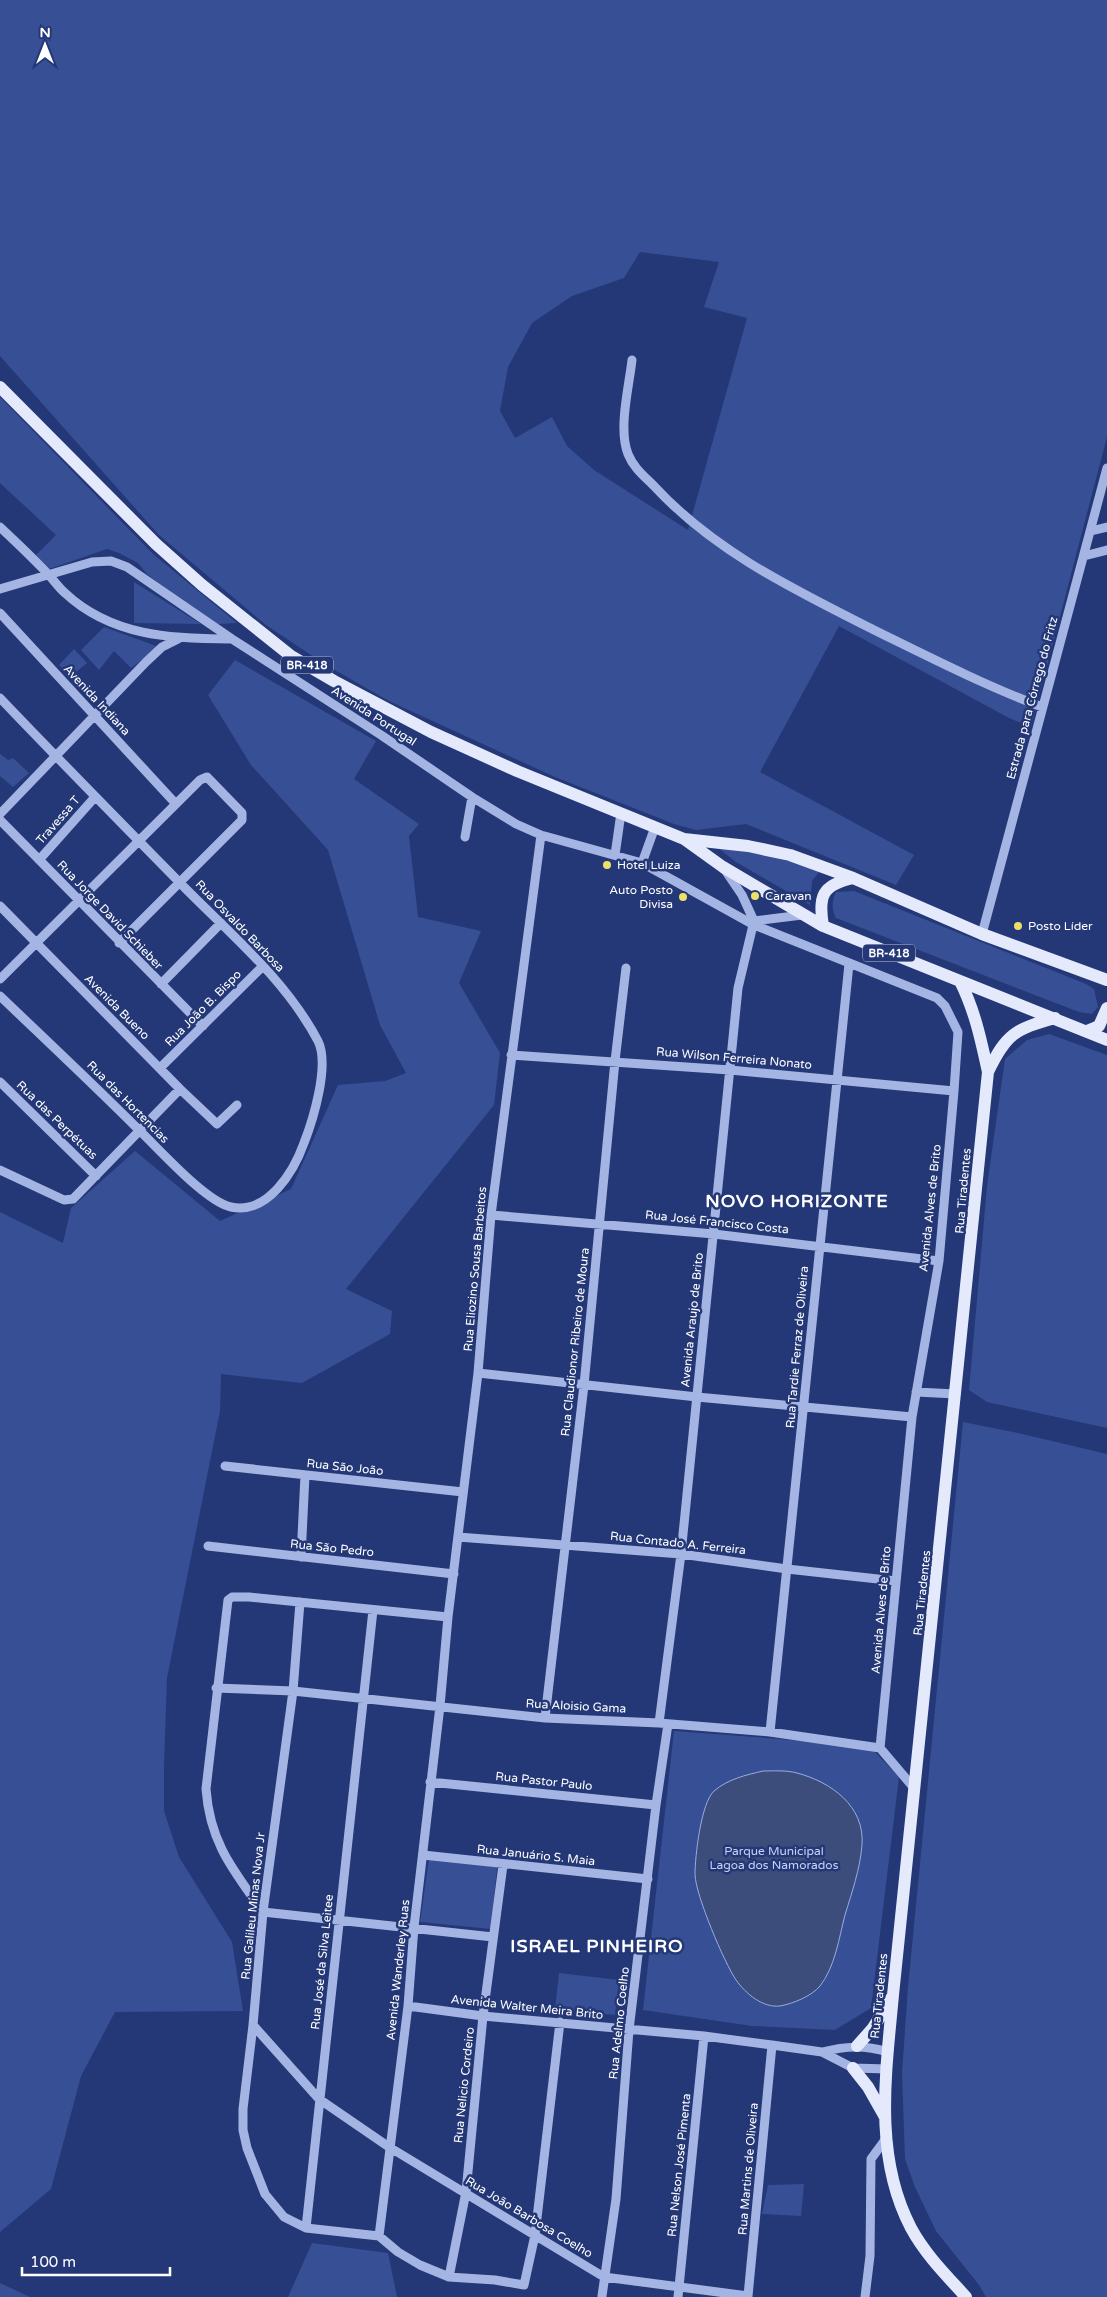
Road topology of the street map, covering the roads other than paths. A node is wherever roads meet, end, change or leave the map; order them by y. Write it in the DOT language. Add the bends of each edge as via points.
graph roads {
  1 [pos="632,360"];
  2 [pos="0,387"];
  3 [pos="1107,468"];
  4 [pos="0,527"];
  5 [pos="1107,527"];
  6 [pos="1090,532"];
  7 [pos="1107,550"];
  8 [pos="1084,556"];
  9 [pos="49,575"];
  10 [pos="0,588"];
  11 [pos="0,613"];
  12 [pos="178,638"];
  13 [pos="232,638"];
  14 [pos="0,698"];
  15 [pos="1042,707"];
  16 [pos="95,715"];
  17 [pos="55,755"];
  18 [pos="95,797"];
  19 [pos="472,797"];
  20 [pos="176,804"];
  21 [pos="621,813"];
  22 [pos="0,814"];
  23 [pos="0,820"];
  24 [pos="655,827"];
  25 [pos="541,835"];
  26 [pos="465,837"];
  27 [pos="684,839"];
  28 [pos="138,840"];
  29 [pos="615,855"];
  30 [pos="39,860"];
  31 [pos="642,863"];
  32 [pos="723,867"];
  33 [pos="853,878"];
  34 [pos="180,882"];
  35 [pos="78,901"];
  36 [pos="0,906"];
  37 [pos="802,915"];
  38 [pos="221,923"];
  39 [pos="754,923"];
  40 [pos="823,926"];
  41 [pos="982,934"];
  42 [pos="36,943"];
  43 [pos="119,943"];
  44 [pos="849,964"];
  45 [pos="263,966"];
  46 [pos="626,968"];
  47 [pos="0,979"];
  48 [pos="1105,980"];
  49 [pos="960,981"];
  50 [pos="160,984"];
  51 [pos="1107,993"];
  52 [pos="0,996"];
  53 [pos="1107,1008"];
  54 [pos="1055,1018"];
  55 [pos="204,1026"];
  56 [pos="1087,1031"];
  57 [pos="1107,1040"];
  58 [pos="511,1055"];
  59 [pos="615,1061"];
  60 [pos="160,1068"];
  61 [pos="730,1070"];
  62 [pos="988,1072"];
  63 [pos="836,1079"];
  64 [pos="0,1082"];
  65 [pos="180,1089"];
  66 [pos="954,1092"];
  67 [pos="238,1105"];
  68 [pos="141,1131"];
  69 [pos="0,1170"];
  70 [pos="96,1176"];
  71 [pos="249,1206"];
  72 [pos="491,1215"];
  73 [pos="600,1223"];
  74 [pos="714,1234"];
  75 [pos="819,1245"];
  76 [pos="938,1261"];
  77 [pos="478,1373"];
  78 [pos="584,1385"];
  79 [pos="916,1392"];
  80 [pos="956,1394"];
  81 [pos="697,1397"];
  82 [pos="805,1407"];
  83 [pos="912,1417"];
  84 [pos="225,1466"];
  85 [pos="305,1475"];
  86 [pos="463,1492"];
  87 [pos="458,1536"];
  88 [pos="565,1544"];
  89 [pos="208,1546"];
  90 [pos="681,1554"];
  91 [pos="300,1557"];
  92 [pos="787,1569"];
  93 [pos="454,1574"];
  94 [pos="896,1581"];
  95 [pos="300,1602"];
  96 [pos="373,1610"];
  97 [pos="448,1617"];
  98 [pos="216,1688"];
  99 [pos="293,1691"];
  100 [pos="363,1698"];
  101 [pos="440,1706"];
  102 [pos="545,1718"];
  103 [pos="663,1723"];
  104 [pos="770,1732"];
  105 [pos="880,1748"];
  106 [pos="430,1782"];
  107 [pos="914,1788"];
  108 [pos="656,1805"];
  109 [pos="423,1855"];
  110 [pos="503,1865"];
  111 [pos="648,1879"];
  112 [pos="263,1912"];
  113 [pos="339,1921"];
  114 [pos="414,1927"];
  115 [pos="493,1937"];
  116 [pos="893,1995"];
  117 [pos="408,2006"];
  118 [pos="483,2016"];
  119 [pos="560,2022"];
  120 [pos="253,2025"];
  121 [pos="629,2030"];
  122 [pos="704,2036"];
  123 [pos="772,2045"];
  124 [pos="857,2046"];
  125 [pos="822,2052"];
  126 [pos="888,2052"];
  127 [pos="853,2068"];
  128 [pos="887,2069"];
  129 [pos="319,2099"];
  130 [pos="885,2117"];
  131 [pos="885,2140"];
  132 [pos="389,2147"];
  133 [pos="466,2192"];
  134 [pos="306,2228"];
  135 [pos="535,2235"];
  136 [pos="379,2236"];
  137 [pos="450,2277"];
  138 [pos="604,2277"];
  139 [pos="678,2293"];
  140 [pos="602,2296"];
  141 [pos="748,2296"];
  142 [pos="864,2297"];
  143 [pos="966,2297"];
  1 -- 15 [label="street" via="625,422 628,454 634,466 691,522 781,584 970,677"];
  2 -- 21 [label="main road, BR-418" via="156,544 243,620 291,656 431,732"];
  3 -- 6 [label="street, Estrada para Córrego do Fritz"];
  4 -- 9 [label="street"];
  5 -- 6 [label="street"];
  6 -- 8 [label="street, Estrada para Córrego do Fritz"];
  7 -- 8 [label="street"];
  8 -- 15 [label="street, Estrada para Córrego do Fritz"];
  9 -- 10 [label="street, Avenida Portugal"];
  9 -- 12 [label="street" via="81,607 104,620 132,630"];
  9 -- 13 [label="street, Avenida Portugal" via="92,562 111,561 128,566"];
  11 -- 16 [label="street, Avenida Indiana"];
  12 -- 13 [label="street"];
  12 -- 16 [label="street" via="162,647"];
  13 -- 19 [label="street, Avenida Portugal"];
  14 -- 17 [label="street, Rua Osvaldo Barbosa"];
  15 -- 41 [label="street, Estrada para Córrego do Fritz"];
  16 -- 17 [label="street"];
  16 -- 20 [label="street, Avenida Indiana"];
  17 -- 18 [label="street, Rua Osvaldo Barbosa"];
  17 -- 22 [label="street"];
  18 -- 28 [label="street, Rua Osvaldo Barbosa"];
  18 -- 30 [label="street, Travessa T"];
  19 -- 25 [label="street, Avenida Portugal"];
  19 -- 26 [label="street"];
  20 -- 28 [label="street"];
  20 -- 34 [label="street" via="207,777 242,813 242,820"];
  21 -- 24 [label="main road, BR-418"];
  21 -- 29 [label="street"];
  23 -- 30 [label="street, Rua Jorge David Schieber"];
  24 -- 27 [label="main road, BR-418"];
  24 -- 31 [label="street"];
  25 -- 29 [label="street, Avenida Alves de Brito"];
  25 -- 58 [label="street, Rua Eliozino Sousa Barbeitos"];
  27 -- 32 [label="main road, BR-418"];
  27 -- 33 [label="main road, BR-418" via="748,846 790,855"];
  28 -- 34 [label="street, Rua Osvaldo Barbosa"];
  28 -- 35 [label="street"];
  29 -- 31 [label="street, Avenida Alves de Brito"];
  30 -- 35 [label="street, Rua Jorge David Schieber"];
  31 -- 39 [label="street, Avenida Alves de Brito"];
  32 -- 37 [label="main road, BR-418"];
  32 -- 39 [label="street" via="742,895"];
  33 -- 40 [label="main road" via="828,888 822,899"];
  33 -- 41 [label="main road, BR-418"];
  34 -- 38 [label="street, Rua Osvaldo Barbosa"];
  34 -- 43 [label="street"];
  35 -- 42 [label="street"];
  35 -- 43 [label="street, Rua Jorge David Schieber"];
  36 -- 42 [label="street, Avenida Bueno"];
  37 -- 39 [label="street"];
  37 -- 40 [label="main road, BR-418"];
  38 -- 45 [label="street, Rua Osvaldo Barbosa"];
  38 -- 50 [label="street"];
  39 -- 44 [label="street, Avenida Alves de Brito"];
  39 -- 61 [label="street, Avenida Araujo de Brito" via="738,988"];
  40 -- 49 [label="main road, BR-418"];
  41 -- 48 [label="main road, BR-418"];
  42 -- 47 [label="street"];
  42 -- 60 [label="street, Avenida Bueno"];
  43 -- 50 [label="street, Rua Jorge David Schieber"];
  44 -- 63 [label="street, Rua Tardie Ferraz de Oliveira"];
  44 -- 66 [label="street, Avenida Alves de Brito" via="937,998 945,1006 958,1032"];
  45 -- 55 [label="street, Rua João B. Bispo"];
  45 -- 71 [label="street, Rua Osvaldo Barbosa" via="308,1022 320,1045 322,1066 306,1137 287,1178 278,1190"];
  46 -- 59 [label="street, Rua Claudionor Ribeiro de Moura"];
  48 -- 51 [label="main road"];
  49 -- 54 [label="main road, BR-418"];
  49 -- 62 [label="main road, Rua Tiradentes" via="980,1030"];
  50 -- 55 [label="street, Rua Jorge David Schieber"];
  52 -- 68 [label="street, Rua das Hortencias"];
  53 -- 56 [label="main road" via="1099,1026"];
  54 -- 56 [label="main road, BR-418"];
  54 -- 62 [label="main road, Rua Tiradentes" via="1014,1033 999,1048"];
  55 -- 60 [label="street, Rua João B. Bispo"];
  56 -- 57 [label="main road, BR-418"];
  58 -- 59 [label="street, Rua Wilson Ferreira Nonato"];
  58 -- 72 [label="street, Rua Eliozino Sousa Barbeitos"];
  59 -- 61 [label="street, Rua Wilson Ferreira Nonato"];
  59 -- 73 [label="street, Rua Claudionor Ribeiro de Moura"];
  60 -- 65 [label="street, Avenida Bueno"];
  61 -- 63 [label="street, Rua Wilson Ferreira Nonato"];
  61 -- 74 [label="street, Avenida Araujo de Brito"];
  62 -- 80 [label="main road, Rua Tiradentes"];
  63 -- 66 [label="street, Rua Wilson Ferreira Nonato"];
  63 -- 75 [label="street, Rua Tardie Ferraz de Oliveira"];
  64 -- 70 [label="street, Rua das Perpétuas"];
  65 -- 67 [label="street, Avenida Bueno" via="217,1124"];
  65 -- 68 [label="street"];
  66 -- 76 [label="street, Avenida Alves de Brito"];
  68 -- 70 [label="street"];
  68 -- 71 [label="street, Rua das Hortencias" via="166,1158 211,1196 231,1207"];
  69 -- 70 [label="street" via="64,1200 73,1199"];
  72 -- 73 [label="street, Rua José Francisco Costa"];
  72 -- 77 [label="street, Rua Eliozino Sousa Barbeitos"];
  73 -- 74 [label="street, Rua José Francisco Costa"];
  73 -- 78 [label="street, Rua Claudionor Ribeiro de Moura"];
  74 -- 75 [label="street, Rua José Francisco Costa"];
  74 -- 81 [label="street, Avenida Araujo de Brito"];
  75 -- 76 [label="street, Rua José Francisco Costa"];
  75 -- 82 [label="street, Rua Tardie Ferraz de Oliveira"];
  76 -- 79 [label="street, Avenida Alves de Brito"];
  77 -- 78 [label="street"];
  77 -- 86 [label="street, Rua Eliozino Sousa Barbeitos"];
  78 -- 81 [label="street"];
  78 -- 88 [label="street, Rua Claudionor Ribeiro de Moura"];
  79 -- 80 [label="street"];
  79 -- 83 [label="street, Avenida Alves de Brito"];
  80 -- 107 [label="main road, Rua Tiradentes"];
  81 -- 82 [label="street"];
  81 -- 90 [label="street, Avenida Araujo de Brito"];
  82 -- 83 [label="street"];
  82 -- 92 [label="street, Rua Tardie Ferraz de Oliveira"];
  83 -- 94 [label="street, Avenida Alves de Brito"];
  84 -- 85 [label="street, Rua São João"];
  85 -- 86 [label="street, Rua São João"];
  85 -- 91 [label="street"];
  86 -- 87 [label="street, Rua Eliozino Sousa Barbeitos"];
  87 -- 88 [label="street, Rua Contado A. Ferreira"];
  87 -- 93 [label="street, Rua Eliozino Sousa Barbeitos"];
  88 -- 90 [label="street, Rua Contado A. Ferreira"];
  88 -- 102 [label="street, Rua Claudionor Ribeiro de Moura"];
  89 -- 91 [label="street, Rua São Pedro"];
  90 -- 92 [label="street, Rua Contado A. Ferreira"];
  90 -- 103 [label="street, Avenida Araujo de Brito"];
  91 -- 93 [label="street, Rua São Pedro"];
  92 -- 94 [label="street, Rua Contado A. Ferreira"];
  92 -- 104 [label="street, Rua Tardie Ferraz de Oliveira"];
  93 -- 97 [label="street, Rua Eliozino Sousa Barbeitos"];
  94 -- 105 [label="street, Avenida Alves de Brito"];
  95 -- 96 [label="street"];
  95 -- 98 [label="street" via="243,1597 228,1600"];
  95 -- 99 [label="street, Rua Galileu Minas Nova Jr"];
  96 -- 97 [label="street"];
  96 -- 100 [label="street, Rua José da Silva Leitee"];
  97 -- 101 [label="street, Rua Eliozino Sousa Barbeitos"];
  98 -- 99 [label="street, Rua Aloisio Gama"];
  98 -- 112 [label="street" via="206,1789 208,1815 228,1863"];
  99 -- 100 [label="street, Rua Aloisio Gama"];
  99 -- 112 [label="street, Rua Galileu Minas Nova Jr"];
  100 -- 101 [label="street, Rua Aloisio Gama"];
  100 -- 113 [label="street, Rua José da Silva Leitee"];
  101 -- 102 [label="street, Rua Aloisio Gama"];
  101 -- 106 [label="street, Avenida Wanderley Ruas"];
  102 -- 103 [label="street, Rua Aloisio Gama"];
  103 -- 104 [label="street, Rua Aloisio Gama"];
  103 -- 108 [label="street, Rua Adelmo Coelho"];
  104 -- 105 [label="street, Rua Aloisio Gama"];
  105 -- 107 [label="street"];
  106 -- 108 [label="street, Rua Pastor Paulo"];
  106 -- 109 [label="street, Avenida Wanderley Ruas"];
  107 -- 116 [label="main road, Rua Tiradentes"];
  108 -- 111 [label="street, Rua Adelmo Coelho"];
  109 -- 110 [label="street, Rua Januário S. Maia"];
  109 -- 114 [label="street, Avenida Wanderley Ruas"];
  110 -- 111 [label="street, Rua Januário S. Maia"];
  110 -- 115 [label="street, Rua Nelicio Cordeiro"];
  111 -- 121 [label="street, Rua Adelmo Coelho"];
  112 -- 113 [label="street"];
  112 -- 120 [label="street, Rua Galileu Minas Nova Jr"];
  113 -- 114 [label="street"];
  113 -- 129 [label="street, Rua José da Silva Leitee"];
  114 -- 115 [label="street"];
  114 -- 117 [label="street, Avenida Wanderley Ruas"];
  115 -- 118 [label="street, Rua Nelicio Cordeiro"];
  116 -- 124 [label="main road" via="873,2028"];
  116 -- 126 [label="main road, Rua Tiradentes"];
  117 -- 118 [label="street, Avenida Walter Meira Brito"];
  117 -- 132 [label="street, Avenida Wanderley Ruas"];
  118 -- 119 [label="street, Avenida Walter Meira Brito"];
  118 -- 133 [label="street, Rua Nelicio Cordeiro"];
  119 -- 121 [label="street, Avenida Walter Meira Brito"];
  119 -- 135 [label="street"];
  120 -- 129 [label="street"];
  120 -- 134 [label="street, Rua Galileu Minas Nova Jr" via="243,2109 247,2148 265,2194 284,2217"];
  121 -- 122 [label="street, Avenida Walter Meira Brito"];
  121 -- 138 [label="street, Rua Adelmo Coelho" via="616,2198"];
  122 -- 123 [label="street, Avenida Walter Meira Brito"];
  122 -- 139 [label="street, Rua Nelson José Pimenta"];
  123 -- 125 [label="street, Avenida Walter Meira Brito"];
  123 -- 141 [label="street, Rua Martins de Oliveira"];
  124 -- 125 [label="street, Avenida Walter Meira Brito"];
  124 -- 126 [label="street, Avenida Walter Meira Brito"];
  125 -- 127 [label="street, Avenida Walter Meira Brito"];
  126 -- 128 [label="main road, Rua Tiradentes"];
  127 -- 128 [label="street, Avenida Walter Meira Brito"];
  127 -- 130 [label="main road"];
  128 -- 130 [label="main road, Rua Tiradentes"];
  129 -- 132 [label="street, Rua João Barbosa Coelho"];
  129 -- 134 [label="street, Rua José da Silva Leitee"];
  130 -- 131 [label="main road, Rua Tiradentes"];
  131 -- 142 [label="street" via="871,2159 870,2256"];
  131 -- 143 [label="main road, Rua Tiradentes" via="893,2182 911,2227 934,2262"];
  132 -- 133 [label="street, Rua João Barbosa Coelho"];
  132 -- 136 [label="street, Avenida Wanderley Ruas"];
  133 -- 135 [label="street, Rua João Barbosa Coelho"];
  133 -- 137 [label="street, Rua Nelicio Cordeiro"];
  134 -- 136 [label="street"];
  135 -- 137 [label="street" via="524,2285"];
  135 -- 138 [label="street, Rua João Barbosa Coelho"];
  136 -- 137 [label="street" via="420,2265"];
  138 -- 139 [label="street, Rua João Barbosa Coelho"];
  138 -- 140 [label="street, Rua Adelmo Coelho"];
  139 -- 141 [label="street, Rua João Barbosa Coelho"];
}
